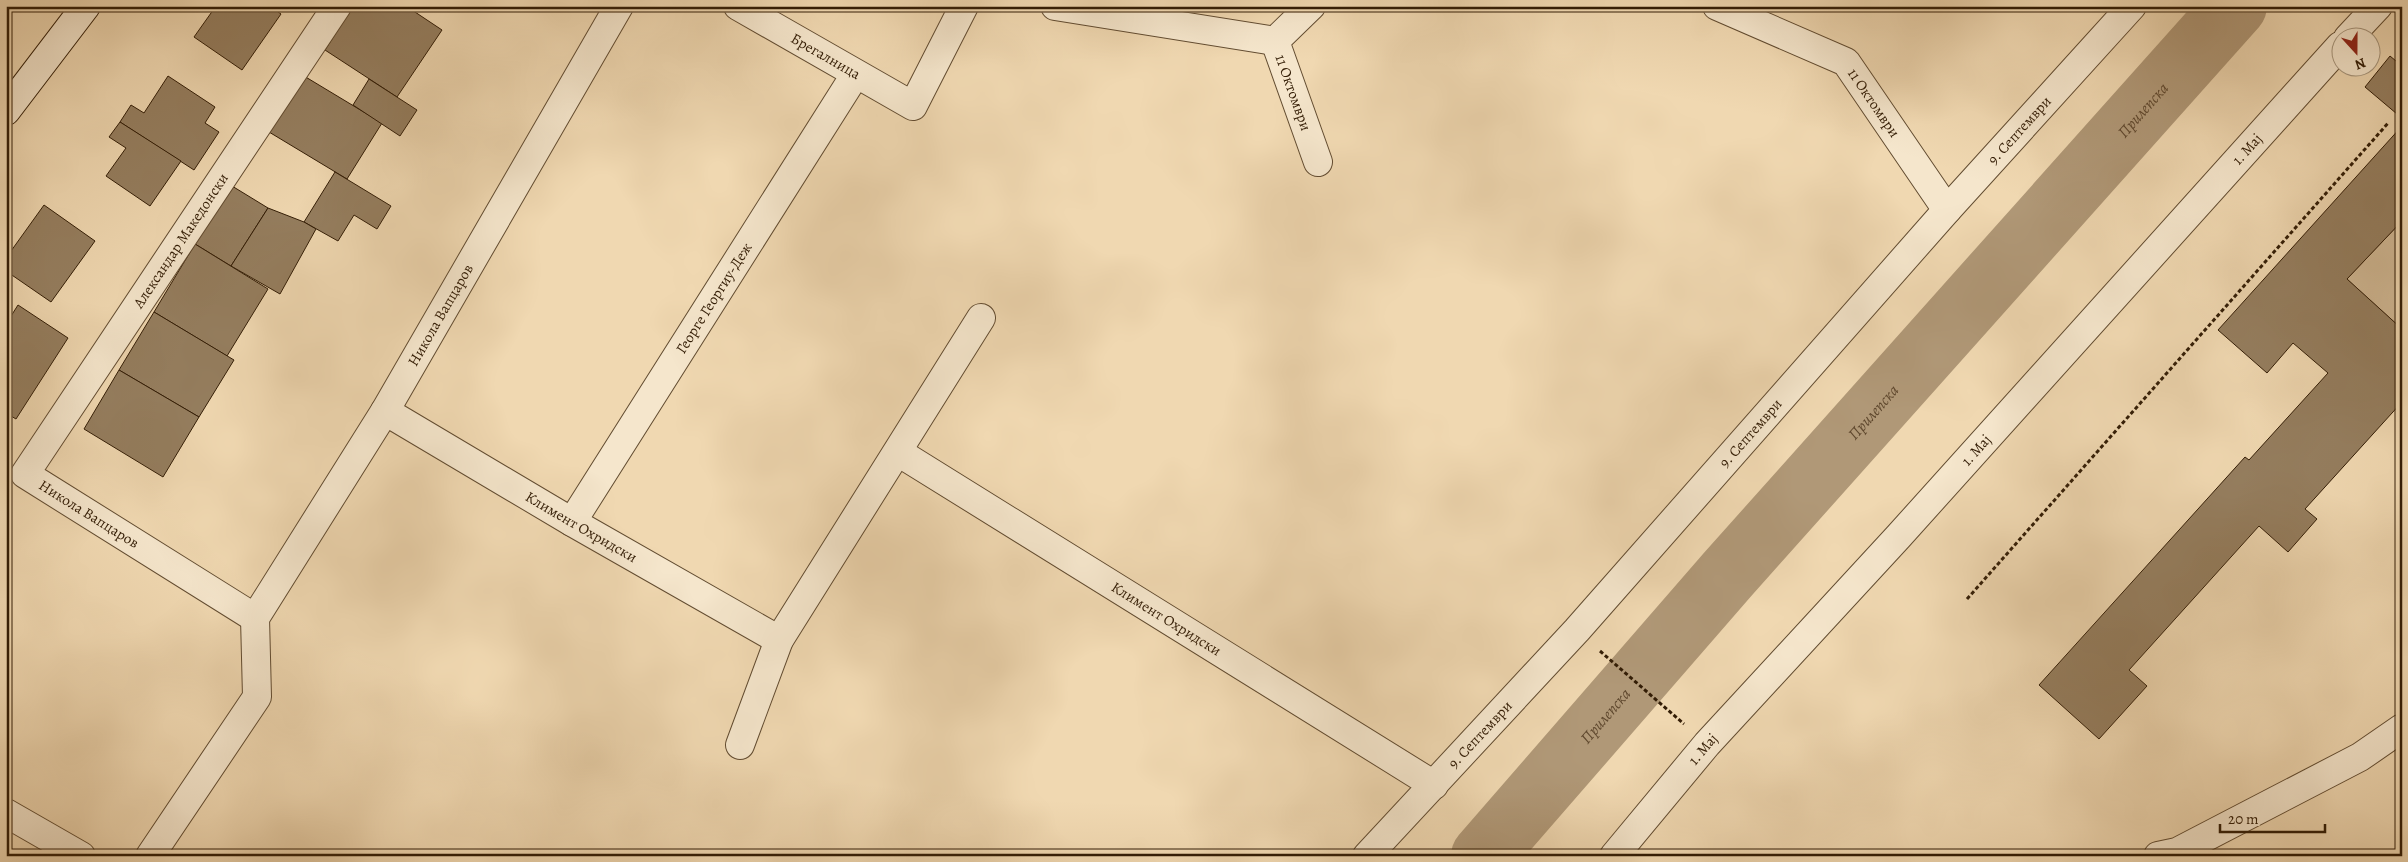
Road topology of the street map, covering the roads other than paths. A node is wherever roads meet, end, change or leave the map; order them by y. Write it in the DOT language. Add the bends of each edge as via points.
graph roads {
  1 [pos="86,6"];
  2 [pos="337,6"];
  3 [pos="619,6"];
  4 [pos="738,6"];
  5 [pos="964,6"];
  6 [pos="1055,6"];
  7 [pos="1311,6"];
  8 [pos="1717,6"];
  9 [pos="2132,6"];
  10 [pos="2378,6"];
  11 [pos="2357,28"];
  12 [pos="1275,41"];
  13 [pos="2330,57"];
  14 [pos="855,74"];
  15 [pos="6,111"];
  16 [pos="1318,162"];
  17 [pos="1947,210"];
  18 [pos="981,318"];
  19 [pos="385,411"];
  20 [pos="898,452"];
  21 [pos="25,474"];
  22 [pos="572,522"];
  23 [pos="254,618"];
  24 [pos="779,640"];
  25 [pos="2402,728"];
  26 [pos="740,745"];
  27 [pos="1434,785"];
  28 [pos="6,813"];
  29 [pos="2171,854"];
  30 [pos="81,856"];
  31 [pos="150,856"];
  32 [pos="1367,856"];
  33 [pos="1614,856"];
  1 -- 15 [label="street"];
  2 -- 21 [label="street, Александар Македонски"];
  3 -- 19 [label="street, Никола Вапцаров"];
  4 -- 14 [label="street, Брегалница"];
  5 -- 14 [label="street, Брегалница" via="913,106"];
  6 -- 12 [label="street"];
  7 -- 12 [label="street, 11 Октомври"];
  8 -- 17 [label="street, 11 Октомври" via="1846,62"];
  9 -- 17 [label="street, 9. Септември"];
  10 -- 11 [label="street"];
  12 -- 16 [label="street, 11 Октомври"];
  13 -- 33 [label="street, 1. Мај" via="1905,530 1707,744"];
  14 -- 22 [label="street, Георге Георгиу-Деж"];
  17 -- 27 [label="street, 9. Септември" via="1577,630"];
  18 -- 20 [label="street"];
  19 -- 22 [label="street, Климент Охридски"];
  19 -- 23 [label="street, Никола Вапцаров"];
  20 -- 24 [label="street"];
  20 -- 27 [label="street, Климент Охридски"];
  21 -- 23 [label="street, Никола Вапцаров"];
  22 -- 24 [label="street, Климент Охридски"];
  23 -- 31 [label="street" via="257,697"];
  24 -- 26 [label="street"];
  25 -- 29 [label="street" via="2360,757"];
  27 -- 32 [label="street, 9. Септември"];
  28 -- 30 [label="street"];
}
